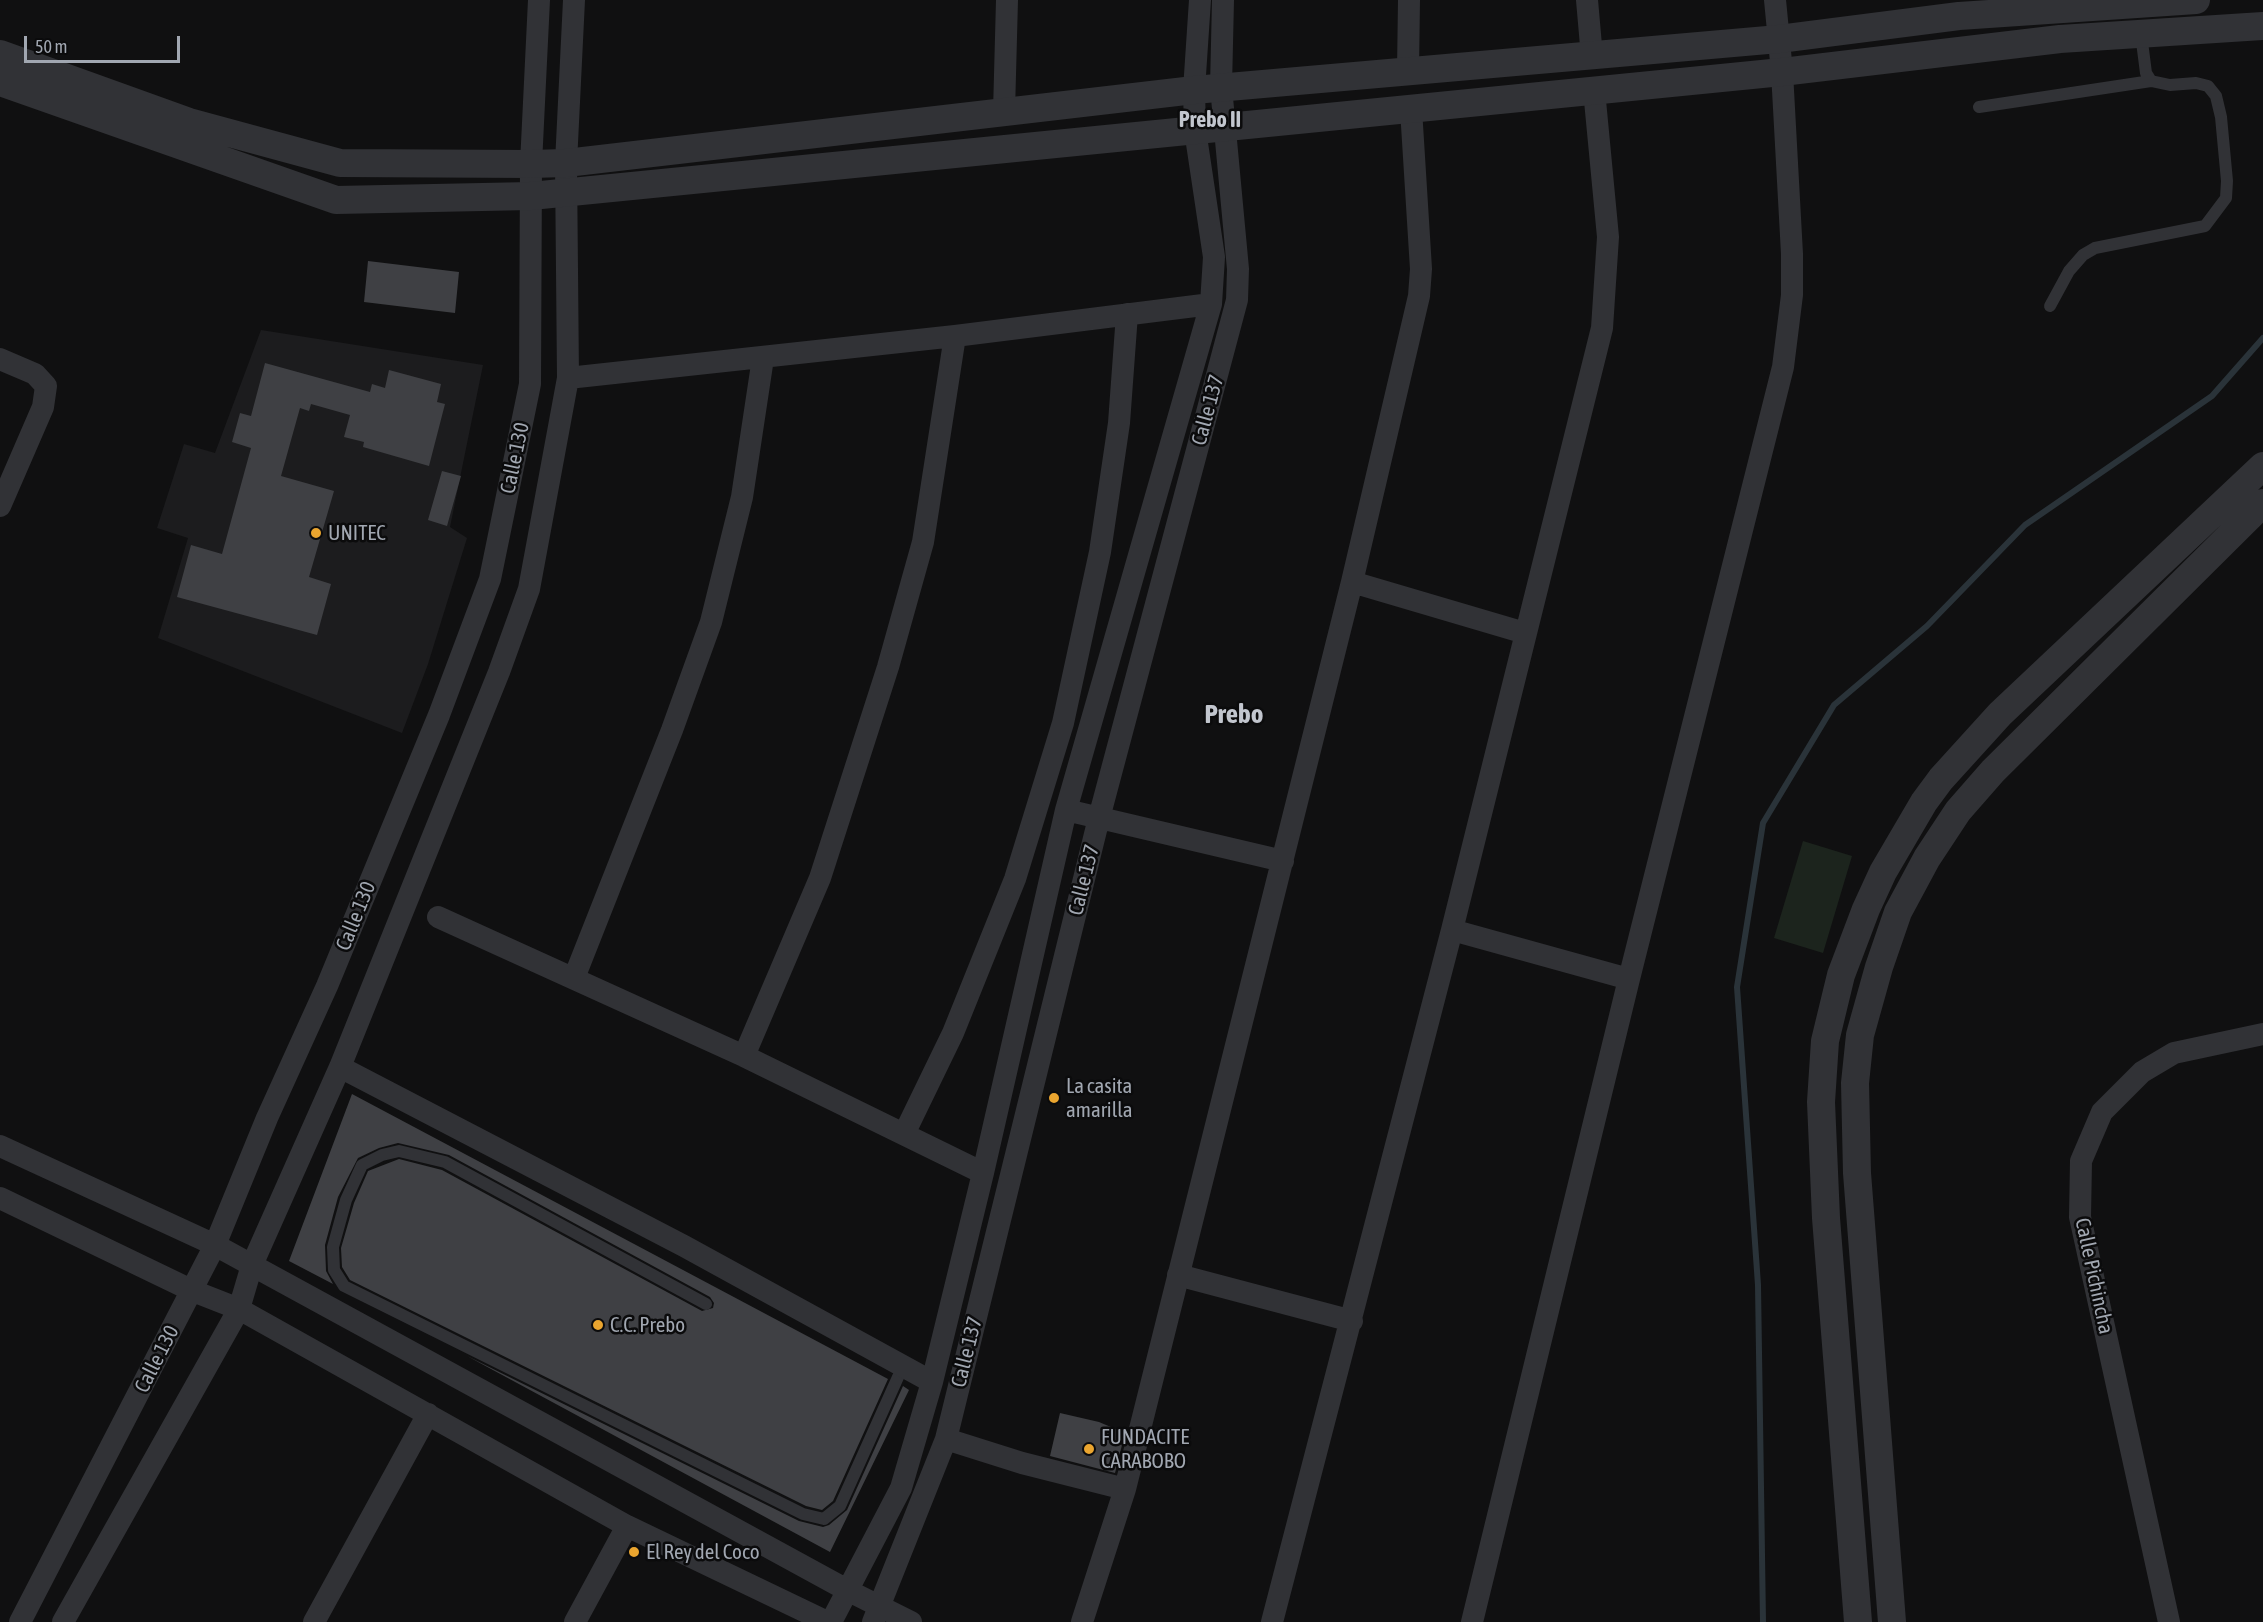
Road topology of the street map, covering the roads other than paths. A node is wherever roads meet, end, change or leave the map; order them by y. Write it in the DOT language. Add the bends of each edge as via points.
graph roads {
  1 [pos="540,0"];
  2 [pos="574,0"];
  3 [pos="1007,0"];
  4 [pos="1200,0"];
  5 [pos="1223,0"];
  6 [pos="1409,0"];
  7 [pos="1587,0"];
  8 [pos="1775,0"];
  9 [pos="2196,0"];
  10 [pos="1959,8"];
  11 [pos="2263,26"];
  12 [pos="2141,34"];
  13 [pos="1779,39"];
  14 [pos="0,54"];
  15 [pos="1592,57"];
  16 [pos="1408,72"];
  17 [pos="1782,72"];
  18 [pos="2151,81"];
  19 [pos="0,82"];
  20 [pos="1208,89"];
  21 [pos="1594,90"];
  22 [pos="1979,107"];
  23 [pos="1410,109"];
  24 [pos="1004,112"];
  25 [pos="1224,127"];
  26 [pos="1195,130"];
  27 [pos="566,162"];
  28 [pos="531,164"];
  29 [pos="568,192"];
  30 [pos="531,196"];
  31 [pos="1211,304"];
  32 [pos="2050,306"];
  33 [pos="1127,314"];
  34 [pos="956,336"];
  35 [pos="764,358"];
  36 [pos="0,359"];
  37 [pos="568,378"];
  38 [pos="2263,466"];
  39 [pos="2263,503"];
  40 [pos="0,506"];
  41 [pos="1352,582"];
  42 [pos="1525,633"];
  43 [pos="2000,714"];
  44 [pos="2025,740"];
  45 [pos="1066,810"];
  46 [pos="1099,818"];
  47 [pos="1283,861"];
  48 [pos="438,917"];
  49 [pos="1452,930"];
  50 [pos="574,978"];
  51 [pos="1629,979"];
  52 [pos="2263,1034"];
  53 [pos="744,1056"];
  54 [pos="340,1067"];
  55 [pos="904,1134"];
  56 [pos="0,1146"];
  57 [pos="983,1173"];
  58 [pos="0,1198"];
  59 [pos="215,1245"];
  60 [pos="252,1265"];
  61 [pos="1178,1275"];
  62 [pos="193,1291"];
  63 [pos="706,1304"];
  64 [pos="239,1309"];
  65 [pos="1352,1321"];
  66 [pos="903,1366"];
  67 [pos="932,1382"];
  68 [pos="428,1414"];
  69 [pos="946,1439"];
  70 [pos="1125,1489"];
  71 [pos="627,1526"];
  72 [pos="847,1590"];
  73 [pos="36,1594"];
  74 [pos="877,1613"];
  75 [pos="65,1618"];
  76 [pos="20,1622"];
  77 [pos="314,1622"];
  78 [pos="575,1622"];
  79 [pos="829,1622"];
  80 [pos="911,1622"];
  81 [pos="1082,1622"];
  82 [pos="1272,1622"];
  83 [pos="1472,1622"];
  84 [pos="1858,1622"];
  85 [pos="1892,1622"];
  86 [pos="2169,1622"];
  1 -- 28 [label="street, Calle 130"];
  2 -- 27 [label="street, Calle 130"];
  3 -- 24 [label="street"];
  4 -- 20 [label="street"];
  5 -- 20 [label="street"];
  6 -- 16 [label="street"];
  7 -- 15 [label="street"];
  8 -- 13 [label="street"];
  9 -- 10 [label="street"];
  10 -- 13 [label="street"];
  11 -- 12 [label="street"];
  12 -- 17 [label="street" via="2060,39"];
  12 -- 18 [label="lane" via="2146,73"];
  13 -- 15 [label="street"];
  13 -- 17 [label="street"];
  14 -- 28 [label="street" via="189,122 340,163"];
  15 -- 16 [label="street"];
  16 -- 20 [label="street"];
  17 -- 21 [label="street"];
  17 -- 51 [label="street" via="1792,295 1782,367"];
  18 -- 22 [label="lane"];
  18 -- 32 [label="lane" via="2170,85 2196,83 2208,86 2217,96 2222,117 2226,198 2205,226 2095,248 2083,255 2069,271"];
  19 -- 30 [label="street" via="336,200"];
  20 -- 24 [label="street"];
  20 -- 25 [label="street, Calle 137"];
  20 -- 26 [label="street"];
  21 -- 23 [label="street"];
  21 -- 42 [label="street" via="1608,237 1602,327"];
  23 -- 25 [label="street"];
  23 -- 41 [label="street" via="1421,269 1419,296"];
  24 -- 27 [label="street"];
  25 -- 26 [label="street"];
  25 -- 46 [label="street, Calle 137" via="1238,269 1237,300"];
  26 -- 29 [label="street"];
  26 -- 31 [label="street" via="1214,257"];
  27 -- 28 [label="street"];
  27 -- 29 [label="street, Calle 130"];
  28 -- 30 [label="street, Calle 130"];
  29 -- 30 [label="street"];
  29 -- 37 [label="street, Calle 130"];
  30 -- 59 [label="street, Calle 130" via="530,384 490,579 430,737"];
  31 -- 33 [label="street"];
  31 -- 45 [label="street"];
  33 -- 34 [label="street"];
  33 -- 55 [label="street" via="1119,423 1100,552 1063,723 1015,879 953,1033"];
  34 -- 35 [label="street"];
  34 -- 53 [label="street" via="923,542 888,667 820,878"];
  35 -- 37 [label="street"];
  35 -- 50 [label="street" via="742,497 711,622"];
  36 -- 40 [label="street" via="35,374 46,386 43,407"];
  37 -- 54 [label="street, Calle 130" via="529,590 500,672"];
  38 -- 43 [label="street"];
  39 -- 44 [label="street"];
  41 -- 42 [label="street"];
  41 -- 47 [label="street"];
  42 -- 49 [label="street"];
  43 -- 44 [label="street"];
  43 -- 84 [label="street" via="1924,802 1883,872 1841,975 1825,1041 1821,1083 1824,1176"];
  44 -- 85 [label="street" via="1958,812 1926,858 1898,912 1860,1035 1855,1083 1857,1173"];
  45 -- 46 [label="street"];
  45 -- 57 [label="street"];
  46 -- 47 [label="street"];
  46 -- 69 [label="street, Calle 137"];
  47 -- 61 [label="street"];
  48 -- 50 [label="street"];
  49 -- 51 [label="street"];
  49 -- 65 [label="street"];
  50 -- 53 [label="street"];
  51 -- 83 [label="street"];
  52 -- 86 [label="street, Calle Pichincha" via="2174,1053 2142,1072 2102,1112 2081,1161 2080,1217"];
  53 -- 55 [label="street"];
  54 -- 60 [label="street, Calle 130"];
  54 -- 66 [label="street" via="684,1246"];
  55 -- 57 [label="street"];
  56 -- 59 [label="street"];
  57 -- 67 [label="street"];
  58 -- 62 [label="street"];
  59 -- 60 [label="street"];
  59 -- 62 [label="street, Calle 130"];
  60 -- 64 [label="street, Calle 130"];
  60 -- 72 [label="street"];
  61 -- 65 [label="street"];
  61 -- 70 [label="street"];
  62 -- 64 [label="street"];
  62 -- 73 [label="street, Calle 130"];
  63 -- 66 [label="lane" via="445,1162 399,1151 363,1165 346,1200 333,1247 334,1270 344,1286 803,1514 824,1519 840,1506"];
  64 -- 68 [label="street"];
  64 -- 75 [label="street, Calle 130"];
  65 -- 82 [label="street"];
  66 -- 67 [label="street"];
  67 -- 72 [label="street" via="902,1488"];
  68 -- 71 [label="street"];
  68 -- 77 [label="street"];
  69 -- 70 [label="street"];
  69 -- 74 [label="street, Calle 137"];
  70 -- 81 [label="street"];
  71 -- 78 [label="street"];
  71 -- 79 [label="street"];
  72 -- 74 [label="street"];
  72 -- 79 [label="street"];
  73 -- 75 [label="street"];
  73 -- 76 [label="street, Calle 130"];
  74 -- 80 [label="street"];
}
